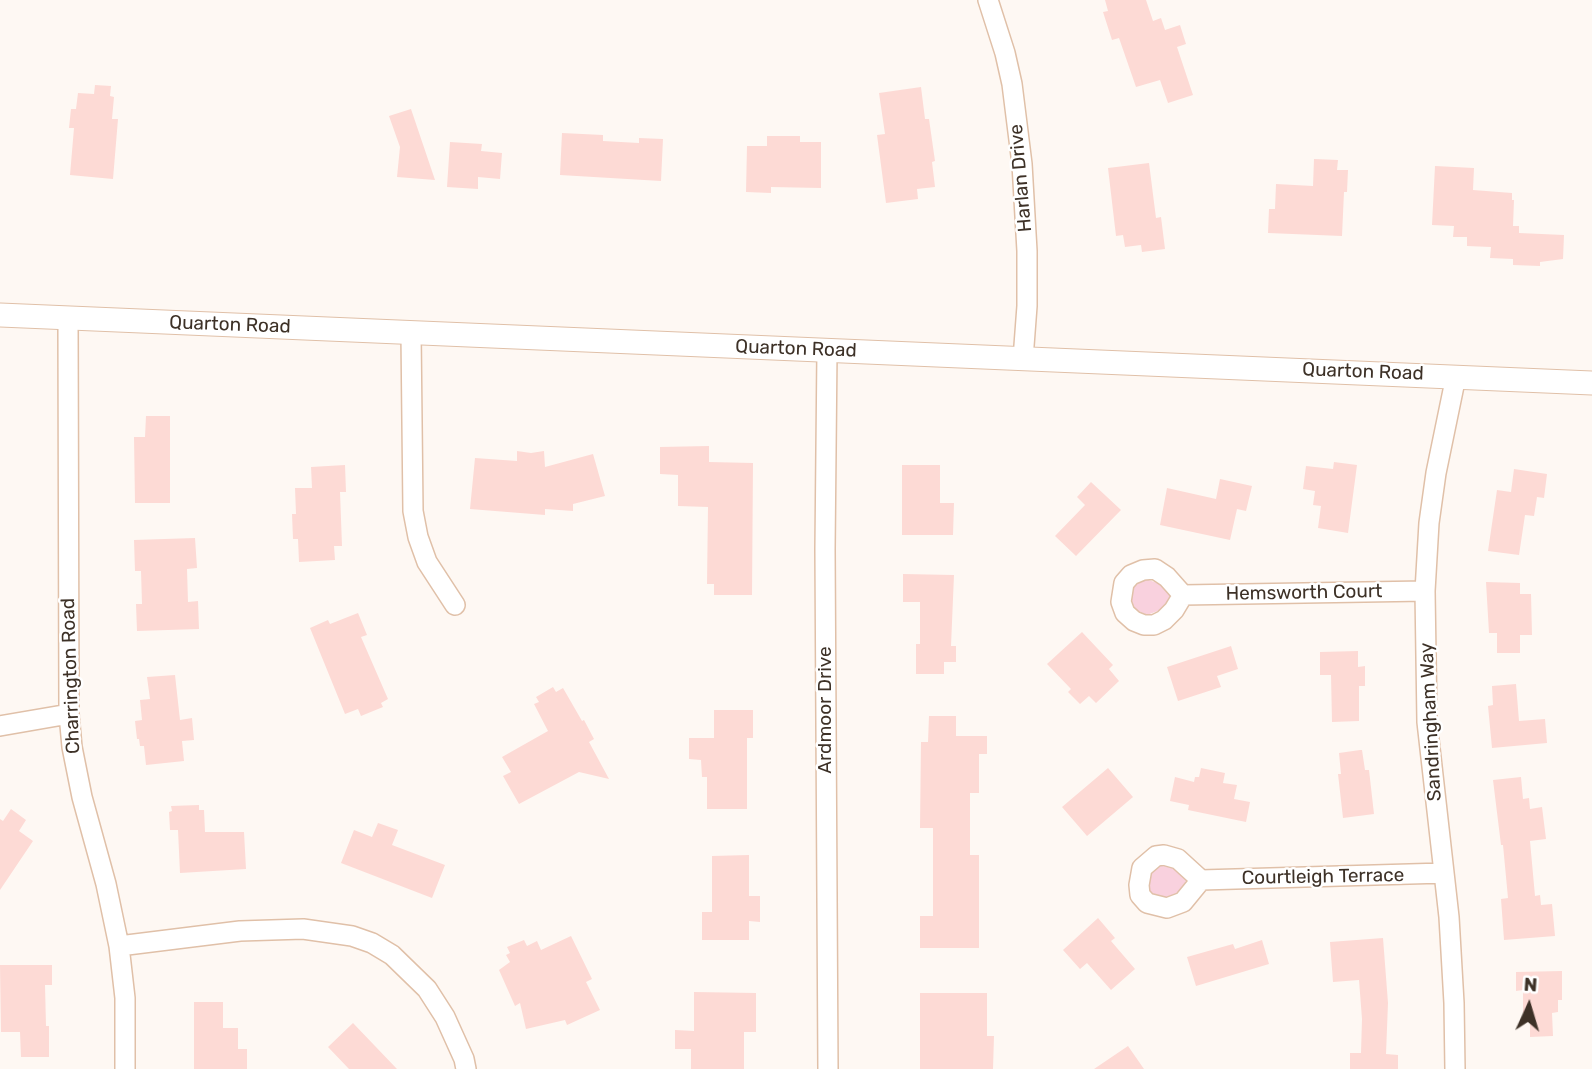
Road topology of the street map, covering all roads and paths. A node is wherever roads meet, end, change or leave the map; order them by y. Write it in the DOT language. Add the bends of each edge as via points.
graph roads {
  1 [pos="988,0"];
  2 [pos="0,315"];
  3 [pos="68,318"];
  4 [pos="411,333"];
  5 [pos="827,351"];
  6 [pos="1023,359"];
  7 [pos="1456,376"];
  8 [pos="1592,383"];
  9 [pos="1425,591"];
  10 [pos="1183,595"];
  11 [pos="455,605"];
  12 [pos="69,713"];
  13 [pos="0,726"];
  14 [pos="1444,873"];
  15 [pos="1201,880"];
  16 [pos="119,946"];
  17 [pos="125,1069"];
  18 [pos="466,1069"];
  19 [pos="828,1069"];
  20 [pos="1455,1069"];
  1 -- 6 [label="street, Harlan Drive" via="1012,84 1022,164 1027,251"];
  2 -- 3 [label="street, Quarton Road"];
  3 -- 4 [label="street, Quarton Road"];
  3 -- 12 [label="street, Charrington Road"];
  4 -- 5 [label="street, Quarton Road"];
  4 -- 11 [label="street" via="413,510 426,562"];
  5 -- 6 [label="street, Quarton Road"];
  5 -- 19 [label="street, Ardmoor Drive"];
  6 -- 7 [label="street, Quarton Road"];
  7 -- 8 [label="street, Quarton Road"];
  7 -- 9 [label="street, Sandringham Way" via="1434,486"];
  9 -- 10 [label="street, Hemsworth Court"];
  9 -- 14 [label="street, Sandringham Way" via="1427,722"];
  12 -- 13 [label="street"];
  12 -- 16 [label="street, Charrington Road" via="86,815"];
  14 -- 15 [label="street, Courtleigh Terrace"];
  14 -- 20 [label="street, Sandringham Way"];
  16 -- 17 [label="street, Charrington Road"];
  16 -- 18 [label="street" via="240,931 303,929 372,943 393,955 427,989 445,1017"];
}
